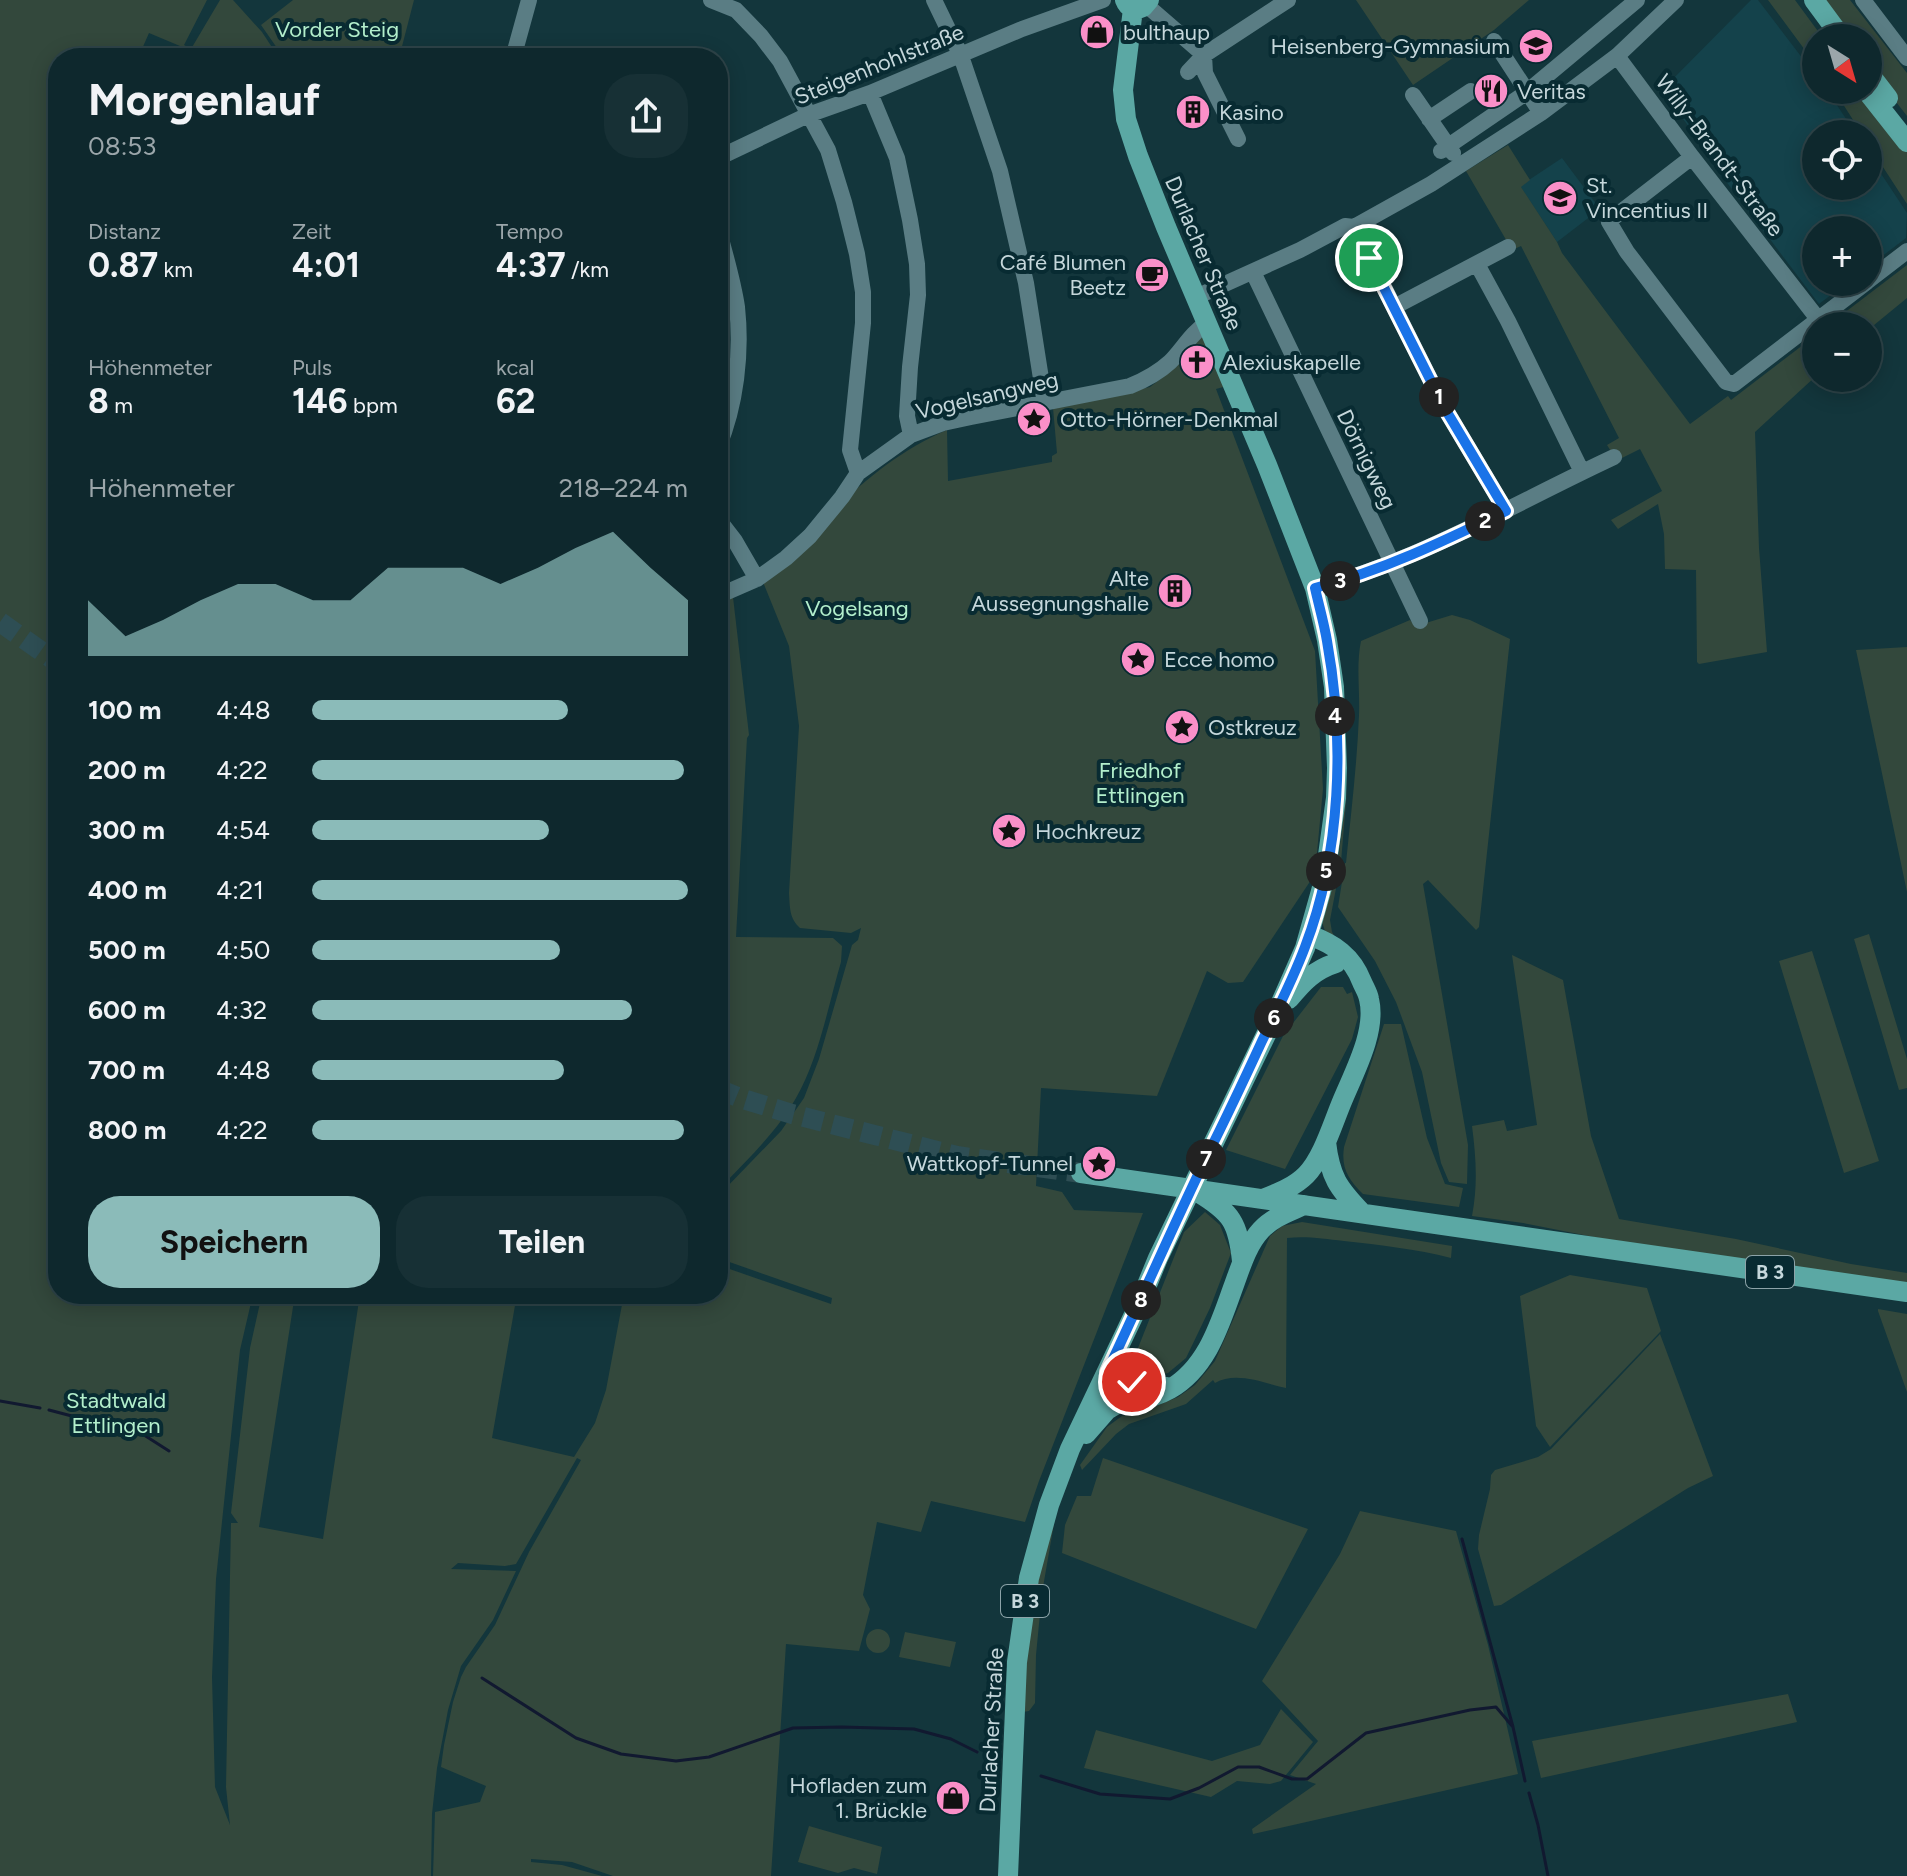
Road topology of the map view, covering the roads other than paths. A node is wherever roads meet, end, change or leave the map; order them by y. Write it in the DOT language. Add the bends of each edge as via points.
graph roads {
  1 [pos="529,0"];
  2 [pos="711,0"];
  3 [pos="934,0"];
  4 [pos="1103,0"];
  5 [pos="1288,0"];
  6 [pos="1637,0"];
  7 [pos="1676,0"];
  8 [pos="1800,0"];
  9 [pos="1814,0"];
  10 [pos="1863,0"];
  11 [pos="740,5"];
  12 [pos="1140,5"];
  13 [pos="1817,24"];
  14 [pos="1832,24"];
  15 [pos="1494,41"];
  16 [pos="516,48"];
  17 [pos="1204,55"];
  18 [pos="961,56"];
  19 [pos="1617,56"];
  20 [pos="1907,58"];
  21 [pos="1188,72"];
  22 [pos="1471,91"];
  23 [pos="1882,91"];
  24 [pos="1527,92"];
  25 [pos="870,93"];
  26 [pos="1413,95"];
  27 [pos="1877,104"];
  28 [pos="1541,113"];
  29 [pos="808,115"];
  30 [pos="1429,119"];
  31 [pos="1907,124"];
  32 [pos="1238,139"];
  33 [pos="1907,142"];
  34 [pos="1445,149"];
  35 [pos="728,153"];
  36 [pos="1692,157"];
  37 [pos="1460,165"];
  38 [pos="1354,227"];
  39 [pos="1508,247"];
  40 [pos="1907,251"];
  41 [pos="1477,264"];
  42 [pos="728,265"];
  43 [pos="1882,271"];
  44 [pos="1253,272"];
  45 [pos="1849,296"];
  46 [pos="1196,297"];
  47 [pos="1394,307"];
  48 [pos="1813,312"];
  49 [pos="1827,312"];
  50 [pos="1207,323"];
  51 [pos="1802,331"];
  52 [pos="1045,404"];
  53 [pos="728,413"];
  54 [pos="911,435"];
  55 [pos="1614,457"];
  56 [pos="1582,472"];
  57 [pos="858,473"];
  58 [pos="1506,511"];
  59 [pos="728,532"];
  60 [pos="1393,562"];
  61 [pos="757,579"];
  62 [pos="1315,588"];
  63 [pos="728,592"];
  64 [pos="1420,621"];
  65 [pos="1307,941"];
  66 [pos="1336,963"];
  67 [pos="1363,983"];
  68 [pos="1276,1014"];
  69 [pos="1326,1142"];
  70 [pos="1081,1173"];
  71 [pos="1192,1189"];
  72 [pos="1263,1199"];
  73 [pos="1304,1205"];
  74 [pos="1362,1213"];
  75 [pos="1242,1261"];
  76 [pos="1907,1292"];
  77 [pos="1104,1378"];
  78 [pos="1175,1386"];
  79 [pos="1127,1398"];
  80 [pos="1070,1449"];
  81 [pos="1008,1876"];
  1 -- 16 [label="street"];
  2 -- 11 [label="street"];
  3 -- 18 [label="street"];
  4 -- 18 [label="street, Steigenhohlstraße"];
  5 -- 17 [label="street"];
  6 -- 24 [label="street"];
  7 -- 19 [label="street"];
  8 -- 13 [label="main road"];
  9 -- 14 [label="main road"];
  10 -- 20 [label="street"];
  11 -- 29 [label="street" via="780,61"];
  12 -- 17 [label="street"];
  12 -- 46 [label="main road, Durlacher Straße" via="1123,90 1126,119"];
  15 -- 24 [label="street"];
  17 -- 21 [label="street"];
  17 -- 32 [label="street" via="1205,73"];
  18 -- 25 [label="street, Steigenhohlstraße"];
  18 -- 52 [label="street" via="1000,171 1026,283"];
  19 -- 28 [label="street"];
  19 -- 36 [label="street, Willy-Brandt-Straße"];
  22 -- 30 [label="street"];
  23 -- 31 [label="main road"];
  24 -- 28 [label="street"];
  24 -- 34 [label="street"];
  25 -- 29 [label="street, Steigenhohlstraße"];
  25 -- 54 [label="street" via="897,158 917,264 907,416"];
  26 -- 30 [label="street"];
  27 -- 33 [label="main road"];
  28 -- 37 [label="street"];
  29 -- 35 [label="street, Steigenhohlstraße"];
  29 -- 57 [label="street" via="828,150 863,292 850,450"];
  30 -- 34 [label="street"];
  34 -- 37 [label="street"];
  36 -- 48 [label="street, Willy-Brandt-Straße"];
  36 -- 51 [label="street" via="1609,222 1627,252 1726,382 1734,384"];
  37 -- 38 [label="street"];
  38 -- 44 [label="street" via="1345,226"];
  38 -- 47 [label="street"];
  39 -- 41 [label="street"];
  40 -- 43 [label="street"];
  41 -- 47 [label="street"];
  41 -- 56 [label="street"];
  42 -- 53 [label="street" via="739,337"];
  44 -- 46 [label="street"];
  44 -- 60 [label="street, Dörnigweg"];
  45 -- 49 [label="street"];
  46 -- 50 [label="main road, Durlacher Straße"];
  47 -- 58 [label="street" via="1444,407"];
  50 -- 52 [label="street, Vogelsangweg" via="1152,377"];
  50 -- 62 [label="main road, Durlacher Straße"];
  52 -- 54 [label="street, Vogelsangweg" via="943,423"];
  54 -- 57 [label="street, Vogelsangweg"];
  55 -- 56 [label="street"];
  56 -- 58 [label="street"];
  57 -- 61 [label="street, Vogelsangweg" via="810,536"];
  58 -- 60 [label="street"];
  59 -- 61 [label="street"];
  60 -- 62 [label="street"];
  60 -- 64 [label="street, Dörnigweg"];
  61 -- 63 [label="street, Vogelsangweg"];
  62 -- 65 [label="main road, Durlacher Straße" via="1334,687 1337,768 1333,832"];
  65 -- 66 [label="main road"];
  65 -- 67 [label="main road" via="1329,942 1339,949"];
  65 -- 68 [label="main road, Durlacher Straße / B 3"];
  66 -- 67 [label="main road"];
  66 -- 68 [label="main road" via="1313,973"];
  67 -- 69 [label="main road" via="1370,1013 1366,1044"];
  68 -- 77 [label="main road, Durlacher Straße / B 3"];
  69 -- 72 [label="main road" via="1309,1173"];
  69 -- 74 [label="main road" via="1335,1182"];
  70 -- 71 [label="main road"];
  71 -- 72 [label="main road"];
  71 -- 75 [label="main road" via="1231,1217"];
  72 -- 73 [label="main road"];
  73 -- 74 [label="main road, B 3"];
  73 -- 75 [label="main road" via="1271,1221"];
  74 -- 76 [label="main road, B 3"];
  75 -- 78 [label="main road" via="1213,1340 1198,1366"];
  77 -- 78 [label="main road"];
  77 -- 79 [label="main road"];
  77 -- 80 [label="main road, Durlacher Straße / B 3"];
  78 -- 79 [label="main road" via="1149,1398"];
  79 -- 80 [label="main road" via="1107,1410"];
  80 -- 81 [label="main road, Durlacher Straße / B 3" via="1049,1505 1021,1624"];
}
